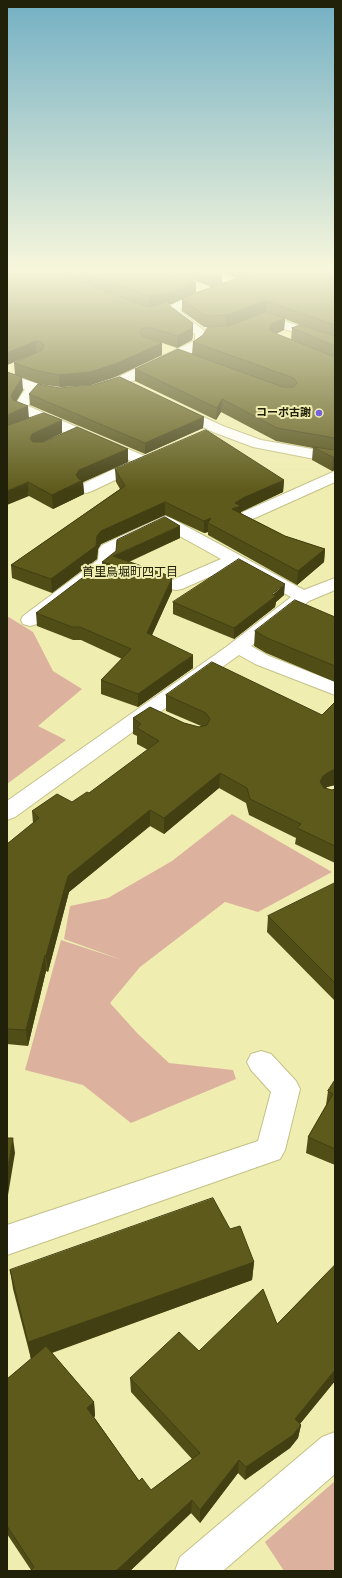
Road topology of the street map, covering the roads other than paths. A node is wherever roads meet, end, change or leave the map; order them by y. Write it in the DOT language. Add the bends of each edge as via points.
graph roads {
  1 [pos="197,344"];
  2 [pos="163,349"];
  3 [pos="178,355"];
  4 [pos="193,360"];
  5 [pos="7,378"];
  6 [pos="121,382"];
  7 [pos="36,388"];
  8 [pos="135,388"];
  9 [pos="163,402"];
  10 [pos="45,419"];
  11 [pos="26,427"];
  12 [pos="218,429"];
  13 [pos="78,433"];
  14 [pos="198,438"];
  15 [pos="58,442"];
  16 [pos="334,456"];
  17 [pos="335,476"];
  18 [pos="86,488"];
  19 [pos="249,515"];
  20 [pos="232,560"];
  21 [pos="335,583"];
  22 [pos="176,585"];
  23 [pos="305,603"];
  24 [pos="30,620"];
  25 [pos="238,647"];
  26 [pos="335,690"];
  27 [pos="149,712"];
  28 [pos="170,722"];
  29 [pos="7,812"];
  30 [pos="261,1062"];
  31 [pos="7,1240"];
  32 [pos="335,1450"];
  33 [pos="194,1571"];
  1 -- 3 [label="street"];
  2 -- 3 [label="street"];
  3 -- 4 [label="street"];
  3 -- 6 [label="street"];
  5 -- 7 [label="street"];
  6 -- 7 [label="street" via="82,392 60,393"];
  6 -- 8 [label="street"];
  7 -- 10 [label="street" via="30,392 20,408"];
  9 -- 12 [label="street"];
  10 -- 11 [label="street"];
  10 -- 13 [label="street"];
  12 -- 14 [label="street"];
  12 -- 16 [label="street" via="258,444"];
  13 -- 15 [label="street"];
  13 -- 18 [label="street" via="151,458"];
  17 -- 19 [label="street"];
  20 -- 22 [label="street"];
  20 -- 23 [label="street"];
  20 -- 24 [label="street" via="158,518 108,549 106,562 95,579"];
  21 -- 23 [label="street"];
  23 -- 25 [label="street"];
  25 -- 26 [label="street" via="269,663"];
  25 -- 27 [label="street"];
  27 -- 28 [label="street"];
  27 -- 29 [label="street"];
  30 -- 31 [label="street" via="286,1089 270,1150"];
  32 -- 33 [label="street"];
}
